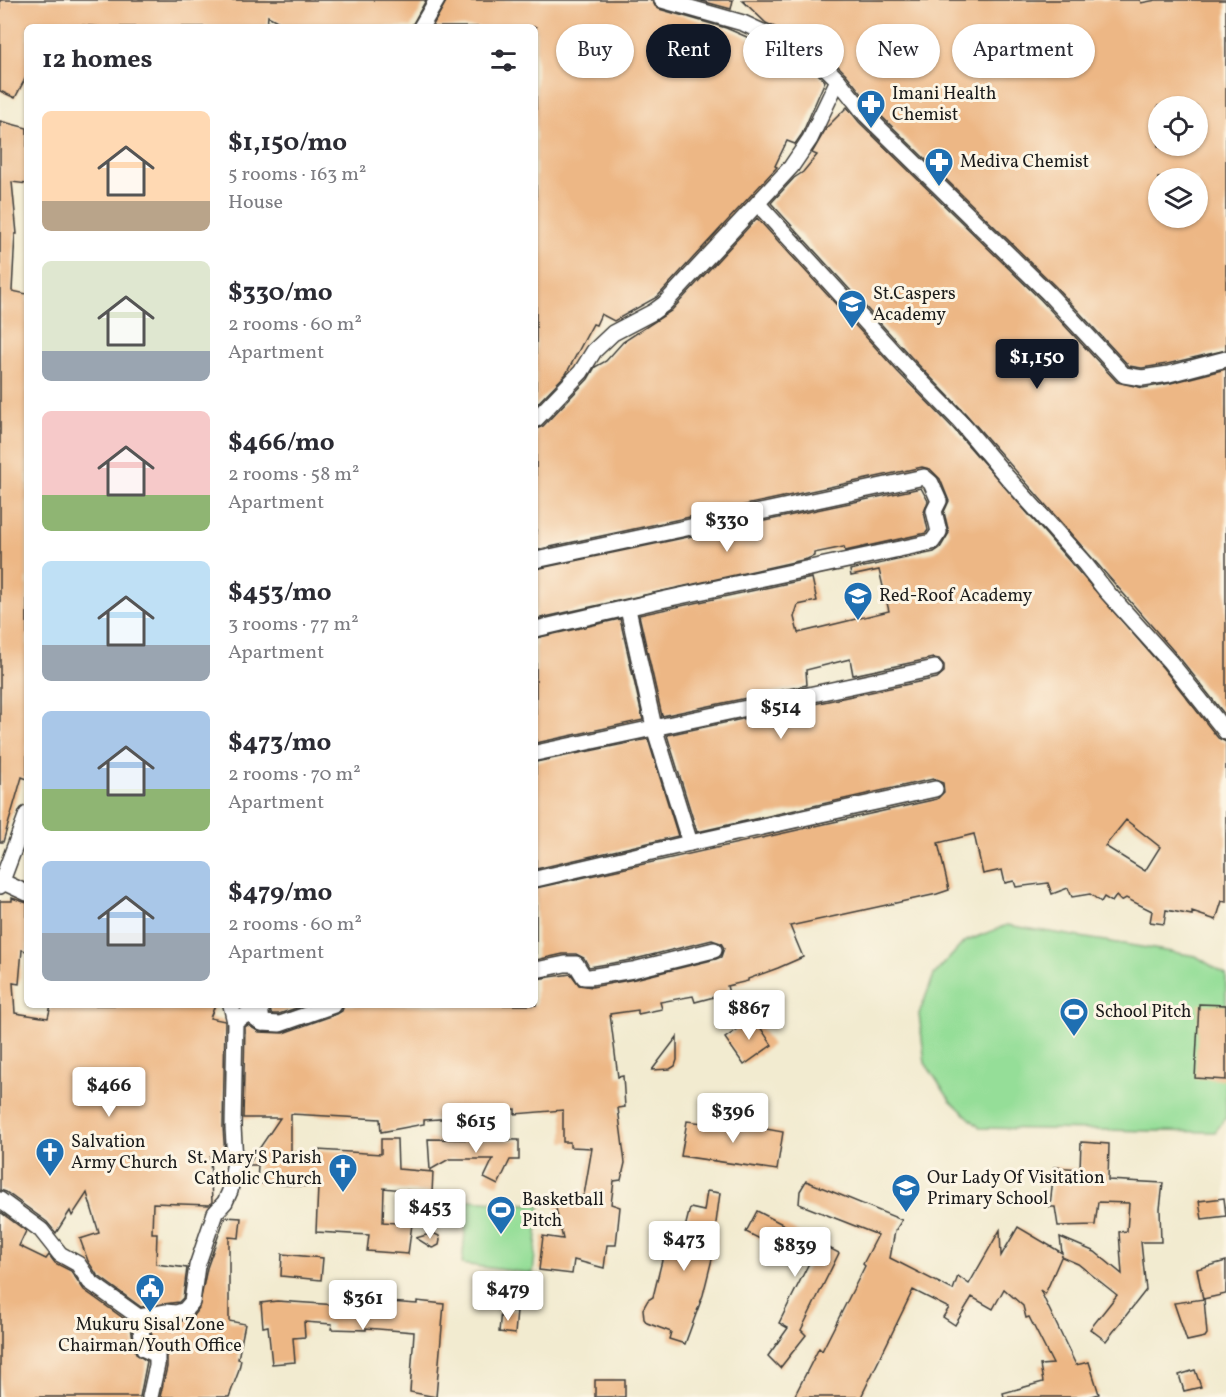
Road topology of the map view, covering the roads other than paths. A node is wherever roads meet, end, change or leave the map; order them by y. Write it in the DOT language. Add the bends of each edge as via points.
graph roads {
  1 [pos="436,0"];
  2 [pos="662,0"];
  3 [pos="423,24"];
  4 [pos="838,80"];
  5 [pos="758,204"];
  6 [pos="1226,359"];
  7 [pos="538,417"];
  8 [pos="538,560"];
  9 [pos="628,609"];
  10 [pos="538,629"];
  11 [pos="935,668"];
  12 [pos="654,727"];
  13 [pos="1226,732"];
  14 [pos="538,753"];
  15 [pos="935,789"];
  16 [pos="24,822"];
  17 [pos="690,843"];
  18 [pos="538,879"];
  19 [pos="1,884"];
  20 [pos="24,892"];
  21 [pos="714,950"];
  22 [pos="538,970"];
  23 [pos="232,1008"];
  24 [pos="260,1008"];
  25 [pos="325,1008"];
  26 [pos="236,1022"];
  27 [pos="262,1023"];
  28 [pos="0,1200"];
  29 [pos="139,1317"];
  30 [pos="150,1397"];
  1 -- 3 [label="street"];
  2 -- 4 [label="street" via="743,23 818,60"];
  4 -- 5 [label="street" via="810,139"];
  4 -- 6 [label="street" via="866,115 1048,293 1124,375 1142,378 1169,374"];
  5 -- 7 [label="street" via="664,304 613,333 594,351"];
  5 -- 13 [label="street" via="959,420"];
  8 -- 9 [label="street" via="924,477 939,499 934,511 939,532 933,542"];
  9 -- 10 [label="street"];
  9 -- 12 [label="street"];
  11 -- 12 [label="street"];
  12 -- 14 [label="street"];
  12 -- 17 [label="street"];
  15 -- 17 [label="street"];
  16 -- 19 [label="street"];
  17 -- 18 [label="street"];
  19 -- 20 [label="street"];
  21 -- 22 [label="street" via="590,977 584,977 576,964"];
  23 -- 26 [label="street"];
  24 -- 27 [label="street"];
  25 -- 27 [label="street" via="280,1024"];
  26 -- 27 [label="street" via="249,1013"];
  26 -- 29 [label="street" via="235,1161 230,1191 215,1213 197,1266 192,1302 176,1313"];
  28 -- 29 [label="street" via="41,1230 60,1254 78,1264 90,1282"];
  29 -- 30 [label="street" via="144,1349 157,1355"];
}
